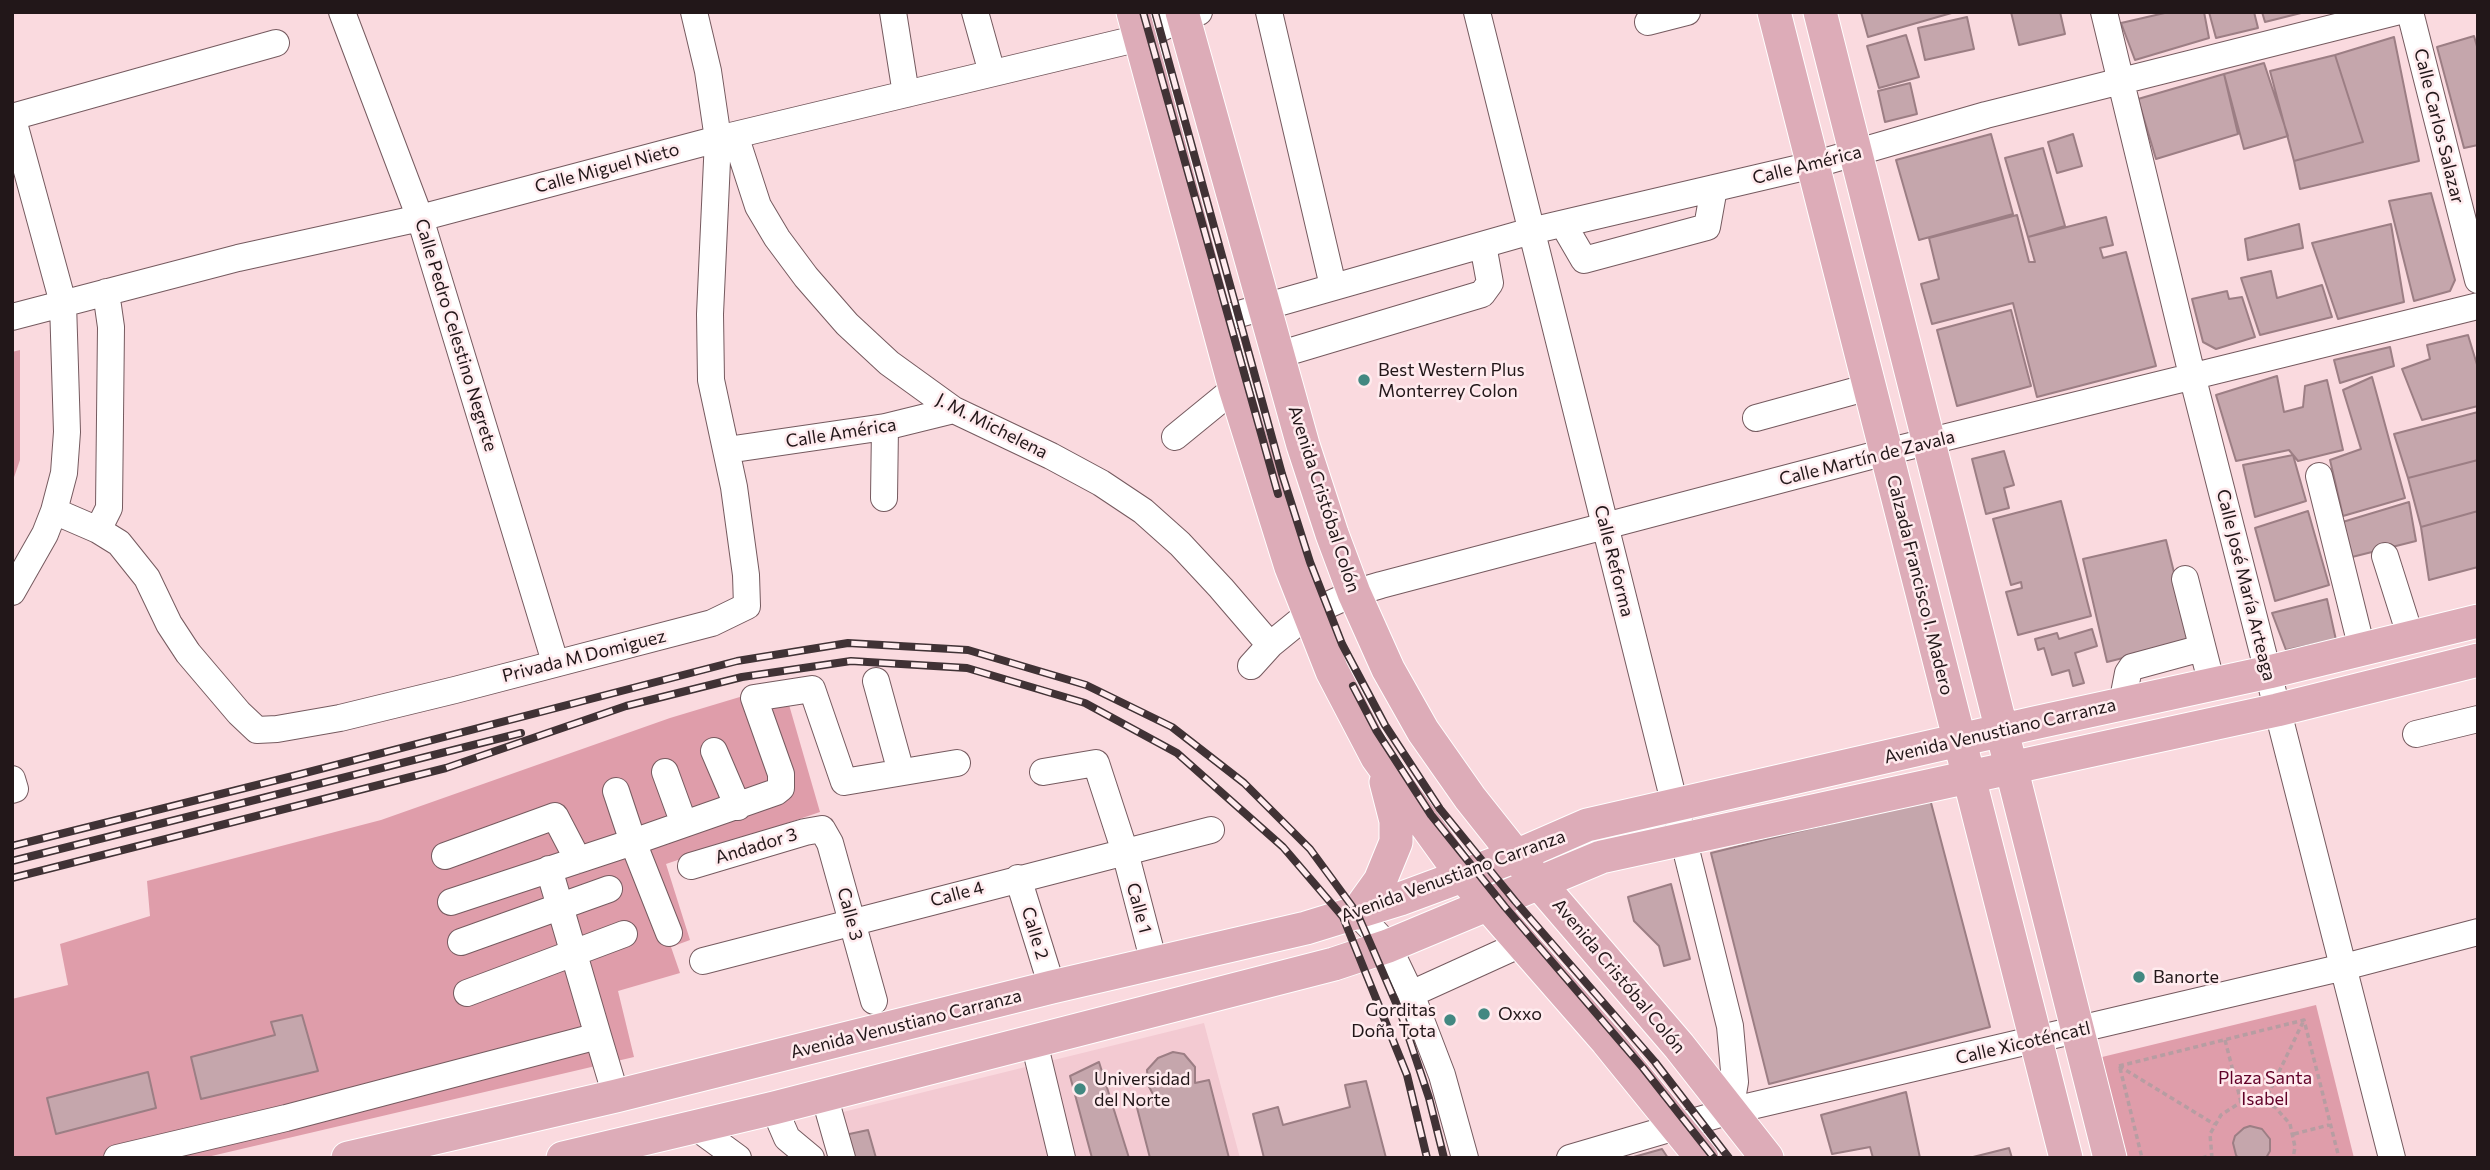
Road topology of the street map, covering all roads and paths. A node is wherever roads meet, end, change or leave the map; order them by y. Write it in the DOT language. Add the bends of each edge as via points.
graph roads {
  1 [pos="342,12"];
  2 [pos="694,12"];
  3 [pos="892,12"];
  4 [pos="975,12"];
  5 [pos="1269,12"];
  6 [pos="1477,12"];
  7 [pos="1687,12"];
  8 [pos="1774,12"];
  9 [pos="1819,12"];
  10 [pos="2104,12"];
  11 [pos="2396,12"];
  12 [pos="2410,12"];
  13 [pos="1188,14"];
  14 [pos="1648,22"];
  15 [pos="1136,25"];
  16 [pos="276,43"];
  17 [pos="992,73"];
  18 [pos="2121,82"];
  19 [pos="906,94"];
  20 [pos="12,117"];
  21 [pos="726,137"];
  22 [pos="1855,153"];
  23 [pos="1813,165"];
  24 [pos="1714,188"];
  25 [pos="420,218"];
  26 [pos="1563,224"];
  27 [pos="1531,231"];
  28 [pos="1483,245"];
  29 [pos="2478,280"];
  30 [pos="1333,286"];
  31 [pos="106,292"];
  32 [pos="63,303"];
  33 [pos="2478,306"];
  34 [pos="1265,307"];
  35 [pos="12,317"];
  36 [pos="1218,320"];
  37 [pos="1278,355"];
  38 [pos="2192,375"];
  39 [pos="1869,387"];
  40 [pos="1235,388"];
  41 [pos="954,410"];
  42 [pos="1756,418"];
  43 [pos="885,427"];
  44 [pos="1175,437"];
  45 [pos="1929,443"];
  46 [pos="727,450"];
  47 [pos="1886,452"];
  48 [pos="2319,476"];
  49 [pos="884,498"];
  50 [pos="54,511"];
  51 [pos="1605,525"];
  52 [pos="98,530"];
  53 [pos="2385,556"];
  54 [pos="2185,579"];
  55 [pos="16,581"];
  56 [pos="1354,593"];
  57 [pos="1308,614"];
  58 [pos="2478,621"];
  59 [pos="2411,638"];
  60 [pos="1270,645"];
  61 [pos="2202,648"];
  62 [pos="2362,649"];
  63 [pos="2478,660"];
  64 [pos="555,662"];
  65 [pos="1251,666"];
  66 [pos="2269,673"];
  67 [pos="876,681"];
  68 [pos="2211,685"];
  69 [pos="2122,704"];
  70 [pos="2277,710"];
  71 [pos="2478,719"];
  72 [pos="2001,730"];
  73 [pos="2416,734"];
  74 [pos="1959,740"];
  75 [pos="714,751"];
  76 [pos="1377,757"];
  77 [pos="957,762"];
  78 [pos="2011,769"];
  79 [pos="665,772"];
  80 [pos="901,772"];
  81 [pos="1043,772"];
  82 [pos="1968,778"];
  83 [pos="12,779"];
  84 [pos="12,790"];
  85 [pos="616,790"];
  86 [pos="1675,805"];
  87 [pos="738,807"];
  88 [pos="684,824"];
  89 [pos="822,829"];
  90 [pos="1211,830"];
  91 [pos="1683,839"];
  92 [pos="633,842"];
  93 [pos="1125,852"];
  94 [pos="445,856"];
  95 [pos="1516,856"];
  96 [pos="578,860"];
  97 [pos="691,866"];
  98 [pos="549,869"];
  99 [pos="1462,875"];
  100 [pos="1018,878"];
  101 [pos="1540,883"];
  102 [pos="609,889"];
  103 [pos="450,901"];
  104 [pos="1486,905"];
  105 [pos="560,908"];
  106 [pos="1357,914"];
  107 [pos="851,922"];
  108 [pos="2478,932"];
  109 [pos="624,933"];
  110 [pos="669,933"];
  111 [pos="461,942"];
  112 [pos="1521,944"];
  113 [pos="1388,947"];
  114 [pos="573,953"];
  115 [pos="703,961"];
  116 [pos="1154,963"];
  117 [pos="2344,967"];
  118 [pos="1052,987"];
  119 [pos="467,993"];
  120 [pos="1411,994"];
  121 [pos="874,1000"];
  122 [pos="2304,1020"];
  123 [pos="2078,1030"];
  124 [pos="598,1036"];
  125 [pos="2036,1040"];
  126 [pos="2225,1040"];
  127 [pos="1034,1042"];
  128 [pos="2119,1066"];
  129 [pos="616,1096"];
  130 [pos="824,1096"];
  131 [pos="2241,1102"];
  132 [pos="2264,1103"];
  133 [pos="774,1108"];
  134 [pos="1730,1111"];
  135 [pos="2214,1124"];
  136 [pos="2330,1125"];
  137 [pos="1678,1126"];
  138 [pos="697,1128"];
  139 [pos="2294,1134"];
  140 [pos="618,1152"];
  141 [pos="2211,1157"];
  142 [pos="117,1158"];
  143 [pos="348,1158"];
  144 [pos="563,1158"];
  145 [pos="738,1158"];
  146 [pos="811,1158"];
  147 [pos="842,1158"];
  148 [pos="1062,1158"];
  149 [pos="1465,1158"];
  150 [pos="1570,1158"];
  151 [pos="1702,1158"];
  152 [pos="1767,1158"];
  153 [pos="2066,1158"];
  154 [pos="2110,1158"];
  155 [pos="2142,1158"];
  156 [pos="2202,1158"];
  157 [pos="2293,1158"];
  158 [pos="2339,1158"];
  159 [pos="2392,1158"];
  1 -- 25 [label="street, Calle Pedro Celestino Negrete"];
  2 -- 21 [label="street"];
  3 -- 19 [label="street"];
  4 -- 17 [label="street"];
  5 -- 30 [label="street"];
  6 -- 27 [label="street, Calle Reforma"];
  7 -- 14 [label="street"];
  8 -- 23 [label="main road, Calzada Francisco I. Madero"];
  9 -- 22 [label="main road"];
  10 -- 18 [label="street, Calle José María Arteaga"];
  11 -- 18 [label="street, Calle América"];
  12 -- 29 [label="street, Calle Carlos Salazar"];
  13 -- 15 [label="street, Calle Miguel Nieto"];
  13 -- 34 [label="main road, Avenida Cristóbal Colón"];
  15 -- 17 [label="street, Calle Miguel Nieto"];
  15 -- 36 [label="main road"];
  16 -- 20 [label="street"];
  17 -- 19 [label="street, Calle Miguel Nieto"];
  18 -- 22 [label="street, Calle América"];
  18 -- 38 [label="street, Calle José María Arteaga"];
  19 -- 21 [label="street, Calle Miguel Nieto"];
  20 -- 32 [label="street"];
  21 -- 25 [label="street, Calle Miguel Nieto"];
  21 -- 41 [label="street, J. M. Michelena" via="758,206 806,277 889,363"];
  21 -- 46 [label="street, Privada M Domiguez" via="709,350"];
  22 -- 23 [label="street, Calle América"];
  22 -- 45 [label="main road"];
  23 -- 24 [label="street, Calle América"];
  23 -- 39 [label="main road, Calzada Francisco I. Madero"];
  24 -- 26 [label="street, Calle América"];
  24 -- 26 [label="street" via="1707,227 1584,260"];
  25 -- 31 [label="street, Calle Miguel Nieto"];
  25 -- 64 [label="street, Calle Pedro Celestino Negrete"];
  26 -- 27 [label="street, Calle América"];
  27 -- 28 [label="street, Calle América"];
  27 -- 51 [label="street, Calle Reforma"];
  28 -- 30 [label="street, Calle América"];
  28 -- 37 [label="street" via="1490,283 1482,294"];
  30 -- 34 [label="street, Calle América"];
  31 -- 32 [label="street, Calle Miguel Nieto"];
  31 -- 52 [label="street" via="111,327 109,508"];
  32 -- 35 [label="street, Calle Miguel Nieto"];
  32 -- 50 [label="street" via="67,432 64,473"];
  33 -- 38 [label="street, Calle Martín de Zavala"];
  34 -- 36 [label="street, Calle América"];
  34 -- 37 [label="main road, Avenida Cristóbal Colón"];
  36 -- 40 [label="main road"];
  37 -- 56 [label="main road, Avenida Cristóbal Colón" via="1315,483"];
  38 -- 45 [label="street, Calle Martín de Zavala"];
  38 -- 66 [label="street, Calle José María Arteaga"];
  39 -- 42 [label="street"];
  39 -- 47 [label="main road, Calzada Francisco I. Madero"];
  40 -- 44 [label="street"];
  40 -- 57 [label="main road"];
  41 -- 43 [label="street, Calle América"];
  41 -- 60 [label="street, J. M. Michelena" via="1051,456 1143,511 1222,588"];
  43 -- 46 [label="street, Calle América"];
  43 -- 49 [label="street"];
  45 -- 47 [label="street, Calle Martín de Zavala"];
  45 -- 72 [label="main road"];
  46 -- 64 [label="street, Privada M Domiguez" via="747,575 747,607 712,623"];
  47 -- 51 [label="street, Calle Martín de Zavala"];
  47 -- 74 [label="main road, Calzada Francisco I. Madero"];
  48 -- 62 [label="street"];
  50 -- 52 [label="street, Privada M Domiguez"];
  50 -- 55 [label="street"];
  51 -- 56 [label="street, Calle Martín de Zavala"];
  51 -- 86 [label="street, Calle Reforma"];
  52 -- 64 [label="street, Privada M Domiguez" via="120,543 135,561 188,653 257,730 340,718"];
  53 -- 59 [label="street"];
  54 -- 61 [label="street"];
  56 -- 57 [label="street, Calle Martín de Zavala"];
  56 -- 95 [label="main road, Avenida Cristóbal Colón" via="1388,669 1423,731"];
  57 -- 60 [label="street, Calle Martín de Zavala"];
  57 -- 76 [label="main road"];
  58 -- 59 [label="main road, Avenida Venustiano Carranza"];
  59 -- 62 [label="main road, Avenida Venustiano Carranza"];
  60 -- 65 [label="street, Calle Martín de Zavala"];
  61 -- 68 [label="street"];
  61 -- 69 [label="street" via="2132,667"];
  62 -- 66 [label="main road, Avenida Venustiano Carranza"];
  63 -- 70 [label="main road, Avenida Venustiano Carranza"];
  66 -- 68 [label="main road, Avenida Venustiano Carranza"];
  66 -- 70 [label="street, Calle José María Arteaga"];
  67 -- 80 [label="street"];
  68 -- 69 [label="main road, Avenida Venustiano Carranza"];
  69 -- 72 [label="main road, Avenida Venustiano Carranza"];
  70 -- 78 [label="main road, Avenida Venustiano Carranza"];
  70 -- 117 [label="street, Calle José María Arteaga"];
  71 -- 73 [label="street"];
  72 -- 74 [label="main road, Avenida Venustiano Carranza"];
  72 -- 78 [label="main road"];
  74 -- 82 [label="main road, Calzada Francisco I. Madero"];
  74 -- 86 [label="main road, Avenida Venustiano Carranza"];
  75 -- 87 [label="street"];
  76 -- 99 [label="main road"];
  76 -- 106 [label="main road" via="1393,803 1396,842 1380,881"];
  77 -- 80 [label="street"];
  78 -- 82 [label="main road, Avenida Venustiano Carranza"];
  78 -- 123 [label="main road"];
  79 -- 88 [label="street"];
  80 -- 87 [label="street" via="844,782 812,689 754,698 782,782 776,792"];
  81 -- 93 [label="street, Calle 1" via="1096,763"];
  82 -- 91 [label="main road, Avenida Venustiano Carranza"];
  82 -- 125 [label="main road, Calzada Francisco I. Madero"];
  83 -- 84 [label="street"];
  85 -- 92 [label="street"];
  86 -- 91 [label="street, Calle Reforma"];
  86 -- 95 [label="main road, Avenida Venustiano Carranza" via="1587,825"];
  87 -- 88 [label="street"];
  88 -- 92 [label="street"];
  89 -- 97 [label="street, Andador 3"];
  89 -- 107 [label="street, Calle 3" via="831,844"];
  90 -- 93 [label="street, Calle 4"];
  91 -- 101 [label="main road, Avenida Venustiano Carranza" via="1601,857"];
  91 -- 134 [label="street, Calle Reforma" via="1730,1026 1735,1083"];
  92 -- 96 [label="street"];
  92 -- 110 [label="street"];
  93 -- 100 [label="street, Calle 4"];
  93 -- 116 [label="street, Calle 1"];
  94 -- 96 [label="street" via="555,816"];
  95 -- 99 [label="main road, Avenida Venustiano Carranza"];
  95 -- 101 [label="main road, Avenida Cristóbal Colón"];
  96 -- 98 [label="street"];
  98 -- 103 [label="street"];
  98 -- 105 [label="street"];
  99 -- 104 [label="main road"];
  99 -- 106 [label="main road, Avenida Venustiano Carranza"];
  100 -- 107 [label="street, Calle 4"];
  100 -- 118 [label="street, Calle 2"];
  101 -- 104 [label="main road, Avenida Venustiano Carranza"];
  101 -- 134 [label="main road, Avenida Cristóbal Colón"];
  102 -- 105 [label="street"];
  104 -- 112 [label="main road"];
  104 -- 113 [label="main road, Avenida Venustiano Carranza"];
  105 -- 111 [label="street"];
  105 -- 114 [label="street"];
  106 -- 113 [label="street"];
  106 -- 116 [label="main road, Avenida Venustiano Carranza"];
  107 -- 115 [label="street, Calle 4"];
  107 -- 121 [label="street, Calle 3"];
  108 -- 117 [label="street, Calle Xicoténcatl"];
  109 -- 114 [label="street"];
  112 -- 120 [label="street"];
  112 -- 137 [label="main road"];
  113 -- 120 [label="street"];
  113 -- 127 [label="main road, Avenida Venustiano Carranza"];
  114 -- 119 [label="street"];
  114 -- 124 [label="street"];
  116 -- 118 [label="main road, Avenida Venustiano Carranza"];
  117 -- 123 [label="street, Calle Xicoténcatl"];
  117 -- 159 [label="street, Calle José María Arteaga"];
  118 -- 129 [label="main road, Avenida Venustiano Carranza"];
  120 -- 149 [label="street" via="1442,1075"];
  122 -- 126 [label="path"];
  122 -- 132 [label="path"];
  122 -- 136 [label="path"];
  123 -- 125 [label="street, Calle Xicoténcatl"];
  123 -- 154 [label="main road"];
  124 -- 129 [label="street"];
  124 -- 142 [label="street"];
  125 -- 134 [label="street, Calle Xicoténcatl"];
  125 -- 153 [label="main road, Calzada Francisco I. Madero"];
  126 -- 128 [label="path"];
  126 -- 131 [label="path"];
  127 -- 130 [label="main road, Avenida Venustiano Carranza"];
  127 -- 148 [label="street"];
  128 -- 135 [label="path"];
  128 -- 155 [label="path"];
  129 -- 143 [label="main road, Avenida Venustiano Carranza"];
  130 -- 133 [label="main road, Avenida Venustiano Carranza"];
  130 -- 147 [label="street"];
  131 -- 132 [label="path"];
  131 -- 135 [label="path"];
  132 -- 139 [label="path" via="2283,1114"];
  133 -- 138 [label="main road, Avenida Venustiano Carranza"];
  133 -- 146 [label="street" via="787,1138"];
  134 -- 137 [label="street, Calle Xicoténcatl"];
  134 -- 152 [label="main road, Avenida Cristóbal Colón"];
  135 -- 141 [label="path"];
  136 -- 139 [label="path"];
  136 -- 158 [label="path"];
  137 -- 150 [label="street, Calle Xicoténcatl"];
  137 -- 151 [label="main road"];
  138 -- 140 [label="main road, Avenida Venustiano Carranza"];
  138 -- 145 [label="street"];
  139 -- 157 [label="path"];
  140 -- 144 [label="main road, Avenida Venustiano Carranza"];
  141 -- 156 [label="path"];
}
